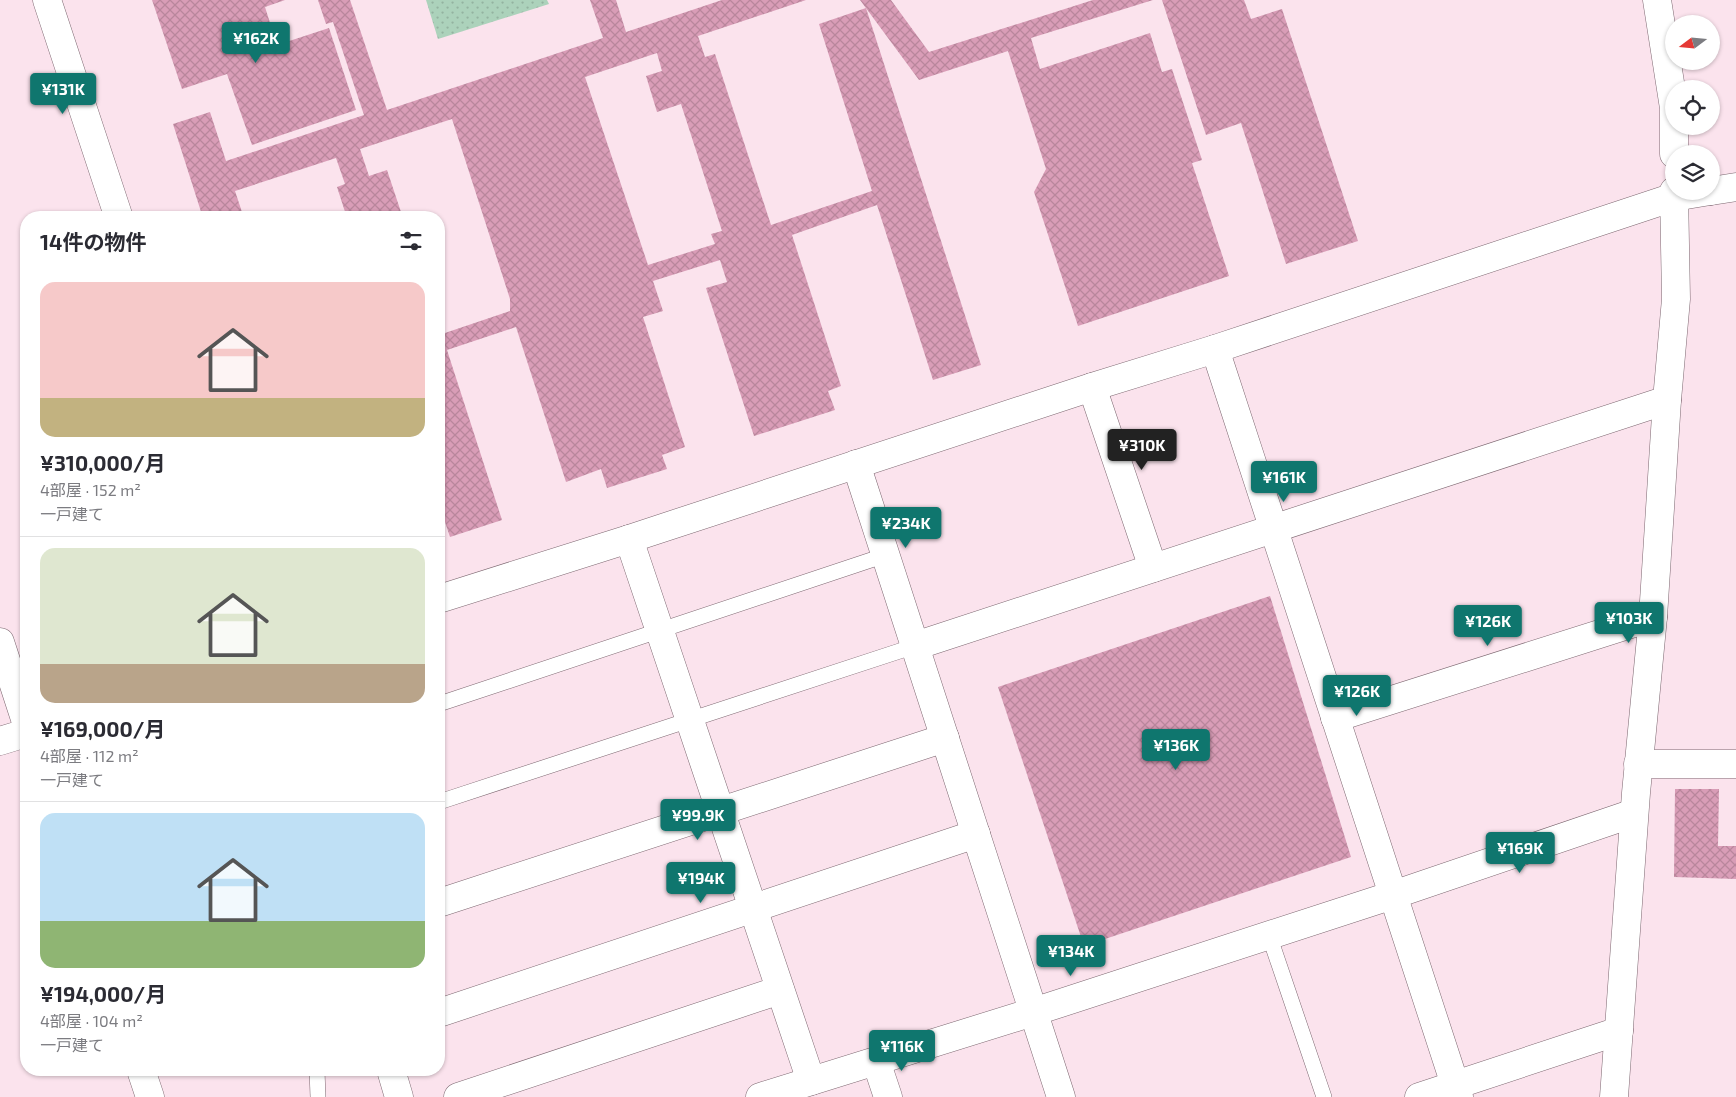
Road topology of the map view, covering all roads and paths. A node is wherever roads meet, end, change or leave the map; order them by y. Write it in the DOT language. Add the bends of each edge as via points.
graph roads {
  1 [pos="47,0"];
  2 [pos="1657,0"];
  3 [pos="1674,145"];
  4 [pos="1736,187"];
  5 [pos="1720,189"];
  6 [pos="1665,197"];
  7 [pos="1674,200"];
  8 [pos="117,211"];
  9 [pos="1215,350"];
  10 [pos="1092,387"];
  11 [pos="1666,400"];
  12 [pos="856,464"];
  13 [pos="1274,528"];
  14 [pos="629,539"];
  15 [pos="886,555"];
  16 [pos="1153,568"];
  17 [pos="445,597"];
  18 [pos="1653,617"];
  19 [pos="660,631"];
  20 [pos="0,642"];
  21 [pos="915,646"];
  22 [pos="445,702"];
  23 [pos="20,704"];
  24 [pos="1336,718"];
  25 [pos="690,720"];
  26 [pos="20,735"];
  27 [pos="945,738"];
  28 [pos="0,741"];
  29 [pos="1638,764"];
  30 [pos="1736,764"];
  31 [pos="445,800"];
  32 [pos="720,811"];
  33 [pos="1634,813"];
  34 [pos="976,834"];
  35 [pos="1393,895"];
  36 [pos="445,901"];
  37 [pos="753,909"];
  38 [pos="1269,935"];
  39 [pos="780,990"];
  40 [pos="445,1011"];
  41 [pos="1033,1012"];
  42 [pos="1619,1031"];
  43 [pos="876,1061"];
  44 [pos="143,1076"];
  45 [pos="317,1076"];
  46 [pos="393,1076"];
  47 [pos="810,1081"];
  48 [pos="1457,1091"];
  49 [pos="150,1097"];
  50 [pos="318,1097"];
  51 [pos="399,1097"];
  52 [pos="458,1097"];
  53 [pos="760,1097"];
  54 [pos="888,1097"];
  55 [pos="1061,1097"];
  56 [pos="1324,1097"];
  57 [pos="1419,1097"];
  58 [pos="1614,1097"];
  1 -- 8 [label="street"];
  2 -- 3 [label="street" via="1674,108"];
  4 -- 5 [label="street"];
  6 -- 9 [label="street"];
  7 -- 11 [label="street" via="1676,299"];
  9 -- 10 [label="street"];
  9 -- 13 [label="street"];
  10 -- 12 [label="street"];
  10 -- 16 [label="street"];
  11 -- 13 [label="street"];
  11 -- 18 [label="street"];
  12 -- 14 [label="street"];
  12 -- 15 [label="street"];
  13 -- 16 [label="street"];
  13 -- 24 [label="street"];
  14 -- 17 [label="street"];
  14 -- 19 [label="street"];
  15 -- 19 [label="lane"];
  15 -- 21 [label="street"];
  16 -- 21 [label="street"];
  18 -- 24 [label="street"];
  18 -- 29 [label="street"];
  19 -- 22 [label="lane"];
  19 -- 25 [label="street"];
  20 -- 23 [label="street"];
  21 -- 25 [label="lane"];
  21 -- 27 [label="street"];
  24 -- 35 [label="street"];
  25 -- 31 [label="lane"];
  25 -- 32 [label="street"];
  26 -- 28 [label="street"];
  27 -- 32 [label="street"];
  27 -- 34 [label="street"];
  29 -- 30 [label="street"];
  29 -- 33 [label="street"];
  32 -- 36 [label="street"];
  32 -- 37 [label="street"];
  33 -- 35 [label="street"];
  33 -- 42 [label="street"];
  34 -- 37 [label="street"];
  34 -- 41 [label="street"];
  35 -- 38 [label="street"];
  35 -- 48 [label="street"];
  37 -- 39 [label="street"];
  37 -- 40 [label="street"];
  38 -- 41 [label="street"];
  38 -- 56 [label="lane"];
  39 -- 47 [label="street"];
  39 -- 52 [label="street"];
  41 -- 43 [label="street"];
  41 -- 55 [label="street"];
  42 -- 48 [label="street"];
  42 -- 58 [label="street"];
  43 -- 47 [label="street"];
  43 -- 54 [label="street"];
  44 -- 49 [label="street"];
  45 -- 50 [label="lane"];
  46 -- 51 [label="street"];
  47 -- 53 [label="street"];
  48 -- 57 [label="street"];
}
